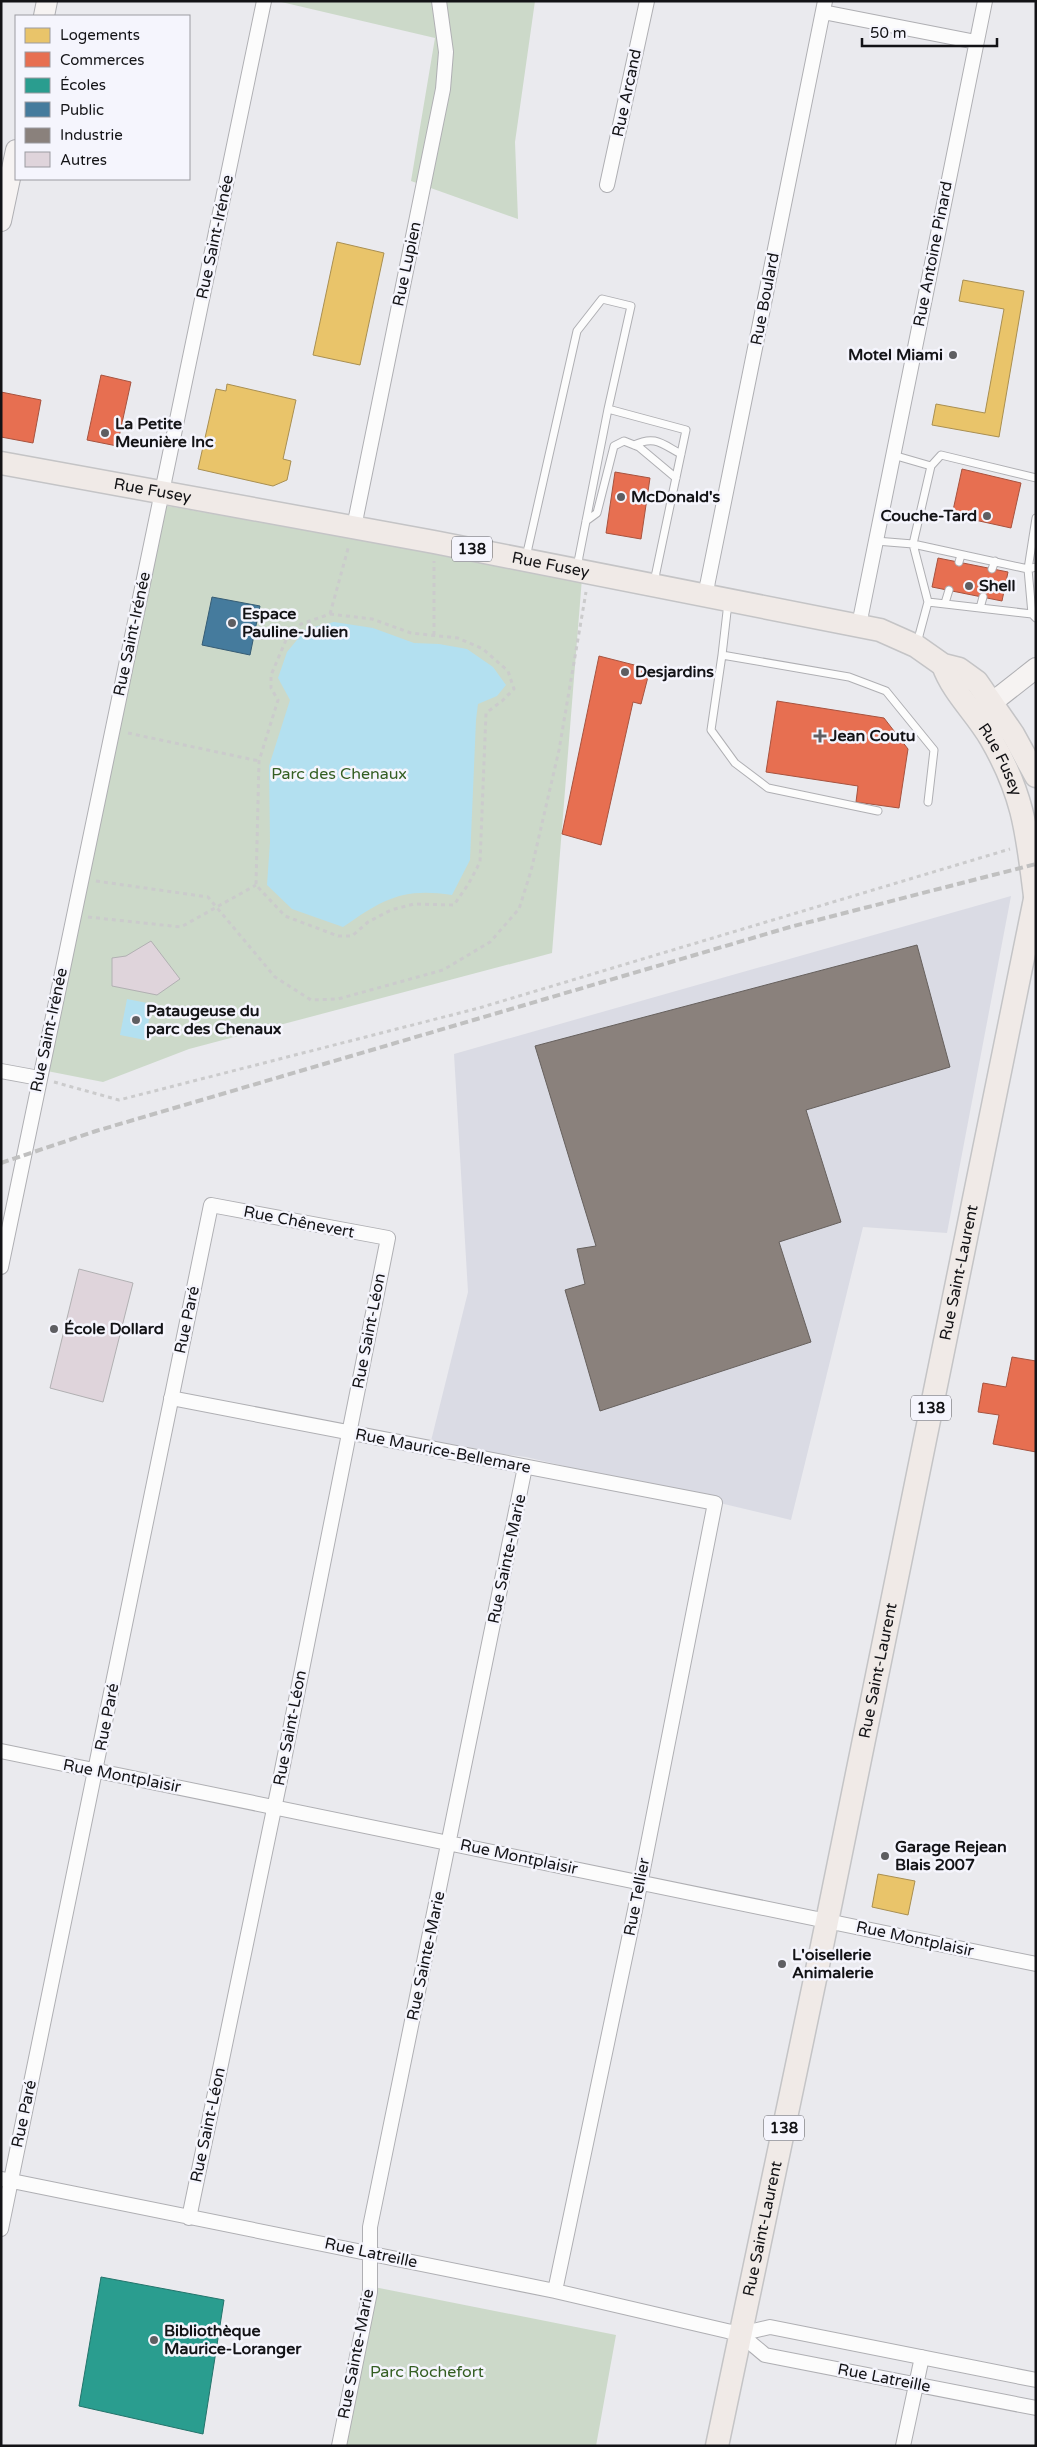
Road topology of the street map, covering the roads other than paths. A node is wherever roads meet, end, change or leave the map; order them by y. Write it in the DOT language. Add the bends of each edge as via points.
graph roads {
  1 [pos="48,1"];
  2 [pos="264,1"];
  3 [pos="439,1"];
  4 [pos="647,1"];
  5 [pos="985,1"];
  6 [pos="824,6"];
  7 [pos="44,15"];
  8 [pos="976,42"];
  9 [pos="15,155"];
  10 [pos="607,185"];
  11 [pos="1,221"];
  12 [pos="608,409"];
  13 [pos="634,445"];
  14 [pos="681,454"];
  15 [pos="893,455"];
  16 [pos="1,462"];
  17 [pos="931,466"];
  18 [pos="676,478"];
  19 [pos="1036,478"];
  20 [pos="161,493"];
  21 [pos="1036,518"];
  22 [pos="586,521"];
  23 [pos="354,526"];
  24 [pos="876,540"];
  25 [pos="913,544"];
  26 [pos="961,555"];
  27 [pos="526,560"];
  28 [pos="994,561"];
  29 [pos="959,562"];
  30 [pos="1036,567"];
  31 [pos="992,569"];
  32 [pos="1028,569"];
  33 [pos="583,571"];
  34 [pos="653,585"];
  35 [pos="950,590"];
  36 [pos="705,596"];
  37 [pos="983,597"];
  38 [pos="728,600"];
  39 [pos="928,602"];
  40 [pos="945,604"];
  41 [pos="980,608"];
  42 [pos="1034,616"];
  43 [pos="859,625"];
  44 [pos="916,646"];
  45 [pos="722,655"];
  46 [pos="1036,668"];
  47 [pos="984,708"];
  48 [pos="1036,776"];
  49 [pos="928,802"];
  50 [pos="878,811"];
  51 [pos="1035,895"];
  52 [pos="1,1071"];
  53 [pos="39,1078"];
  54 [pos="211,1205"];
  55 [pos="388,1238"];
  56 [pos="1,1267"];
  57 [pos="171,1398"];
  58 [pos="349,1432"];
  59 [pos="525,1467"];
  60 [pos="715,1503"];
  61 [pos="1,1751"];
  62 [pos="96,1772"];
  63 [pos="274,1806"];
  64 [pos="450,1843"];
  65 [pos="640,1882"];
  66 [pos="826,1921"];
  67 [pos="1036,1964"];
  68 [pos="6,2180"];
  69 [pos="189,2218"];
  70 [pos="1,2229"];
  71 [pos="371,2253"];
  72 [pos="555,2290"];
  73 [pos="740,2334"];
  74 [pos="922,2357"];
  75 [pos="1036,2380"];
  76 [pos="916,2385"];
  77 [pos="1036,2408"];
  78 [pos="339,2446"];
  79 [pos="717,2446"];
  80 [pos="903,2446"];
  1 -- 7 [label="street"];
  2 -- 20 [label="street, Rue Saint-Irénée"];
  3 -- 23 [label="street, Rue Lupien" via="446,52 443,89"];
  4 -- 10 [label="street, Rue Arcand"];
  5 -- 8 [label="street, Rue Antoine Pinard"];
  6 -- 8 [label="street"];
  6 -- 36 [label="street, Rue Boulard"];
  8 -- 15 [label="street, Rue Antoine Pinard"];
  9 -- 11 [label="street"];
  12 -- 14 [label="lane" via="686,430"];
  12 -- 22 [label="lane"];
  12 -- 27 [label="lane" via="631,306 602,299 576,331"];
  13 -- 14 [label="lane" via="653,441"];
  13 -- 18 [label="lane"];
  13 -- 22 [label="lane" via="624,442 614,446 597,513"];
  14 -- 18 [label="lane"];
  15 -- 17 [label="lane"];
  15 -- 24 [label="street, Rue Antoine Pinard"];
  16 -- 20 [label="main road, Rue Fusey / 138"];
  17 -- 19 [label="lane" via="941,455"];
  17 -- 25 [label="lane"];
  18 -- 34 [label="lane"];
  20 -- 23 [label="main road, Rue Fusey / 138"];
  20 -- 53 [label="street, Rue Saint-Irénée"];
  21 -- 32 [label="lane"];
  22 -- 33 [label="lane"];
  23 -- 27 [label="main road, Rue Fusey / 138"];
  24 -- 25 [label="lane"];
  24 -- 43 [label="street, Rue Antoine Pinard"];
  25 -- 26 [label="lane"];
  25 -- 39 [label="lane"];
  26 -- 28 [label="lane"];
  26 -- 29 [label="lane"];
  27 -- 33 [label="main road, Rue Fusey / 138"];
  28 -- 31 [label="lane"];
  28 -- 32 [label="lane"];
  30 -- 32 [label="lane"];
  32 -- 42 [label="lane"];
  33 -- 34 [label="main road, Rue Fusey / 138"];
  34 -- 36 [label="main road, Rue Fusey / 138"];
  35 -- 40 [label="lane"];
  36 -- 38 [label="main road, Rue Fusey / 138"];
  37 -- 41 [label="lane"];
  38 -- 43 [label="main road, Rue Fusey / 138"];
  38 -- 45 [label="lane"];
  39 -- 40 [label="lane"];
  39 -- 44 [label="lane"];
  40 -- 41 [label="lane"];
  41 -- 42 [label="lane"];
  43 -- 44 [label="main road, Rue Fusey / 138" via="888,633"];
  44 -- 47 [label="main road, Rue Fusey / 138" via="943,665 954,689"];
  45 -- 49 [label="lane" via="849,677 886,691 934,750"];
  45 -- 50 [label="lane" via="711,730 735,763 768,788"];
  46 -- 47 [label="street"];
  47 -- 48 [label="main road, Rue Fusey / 138" via="1014,734"];
  47 -- 51 [label="main road, Rue Fusey / 138" via="996,748 1022,806"];
  51 -- 66 [label="main road, Rue Saint-Laurent / 138"];
  52 -- 53 [label="street"];
  53 -- 56 [label="street, Rue Saint-Irénée"];
  54 -- 55 [label="street, Rue Chênevert"];
  54 -- 57 [label="street, Rue Paré"];
  55 -- 58 [label="street, Rue Saint-Léon"];
  57 -- 58 [label="street, Rue Maurice-Bellemare"];
  57 -- 62 [label="street, Rue Paré"];
  58 -- 59 [label="street, Rue Maurice-Bellemare"];
  58 -- 63 [label="street, Rue Saint-Léon"];
  59 -- 60 [label="street, Rue Maurice-Bellemare"];
  59 -- 64 [label="street, Rue Sainte-Marie"];
  60 -- 65 [label="street, Rue Tellier"];
  61 -- 62 [label="street, Rue Montplaisir"];
  62 -- 63 [label="street, Rue Montplaisir"];
  62 -- 68 [label="street, Rue Paré"];
  63 -- 64 [label="street, Rue Montplaisir"];
  63 -- 69 [label="street, Rue Saint-Léon"];
  64 -- 65 [label="street, Rue Montplaisir"];
  64 -- 71 [label="street, Rue Sainte-Marie" via="370,2227"];
  65 -- 66 [label="street, Rue Montplaisir"];
  65 -- 72 [label="street, Rue Tellier"];
  66 -- 67 [label="street, Rue Montplaisir"];
  66 -- 73 [label="main road, Rue Saint-Laurent / 138"];
  68 -- 69 [label="street, Rue Latreille"];
  68 -- 70 [label="street, Rue Paré"];
  69 -- 71 [label="street, Rue Latreille"];
  71 -- 72 [label="street, Rue Latreille"];
  71 -- 78 [label="street, Rue Sainte-Marie" via="370,2292"];
  72 -- 73 [label="street, Rue Latreille"];
  73 -- 74 [label="street, Rue Latreille" via="770,2328"];
  73 -- 76 [label="street, Rue Latreille" via="765,2355"];
  73 -- 79 [label="main road, Rue Saint-Laurent / 138"];
  74 -- 75 [label="street, Rue Latreille"];
  74 -- 76 [label="street"];
  76 -- 77 [label="street, Rue Latreille"];
  76 -- 80 [label="street"];
}
